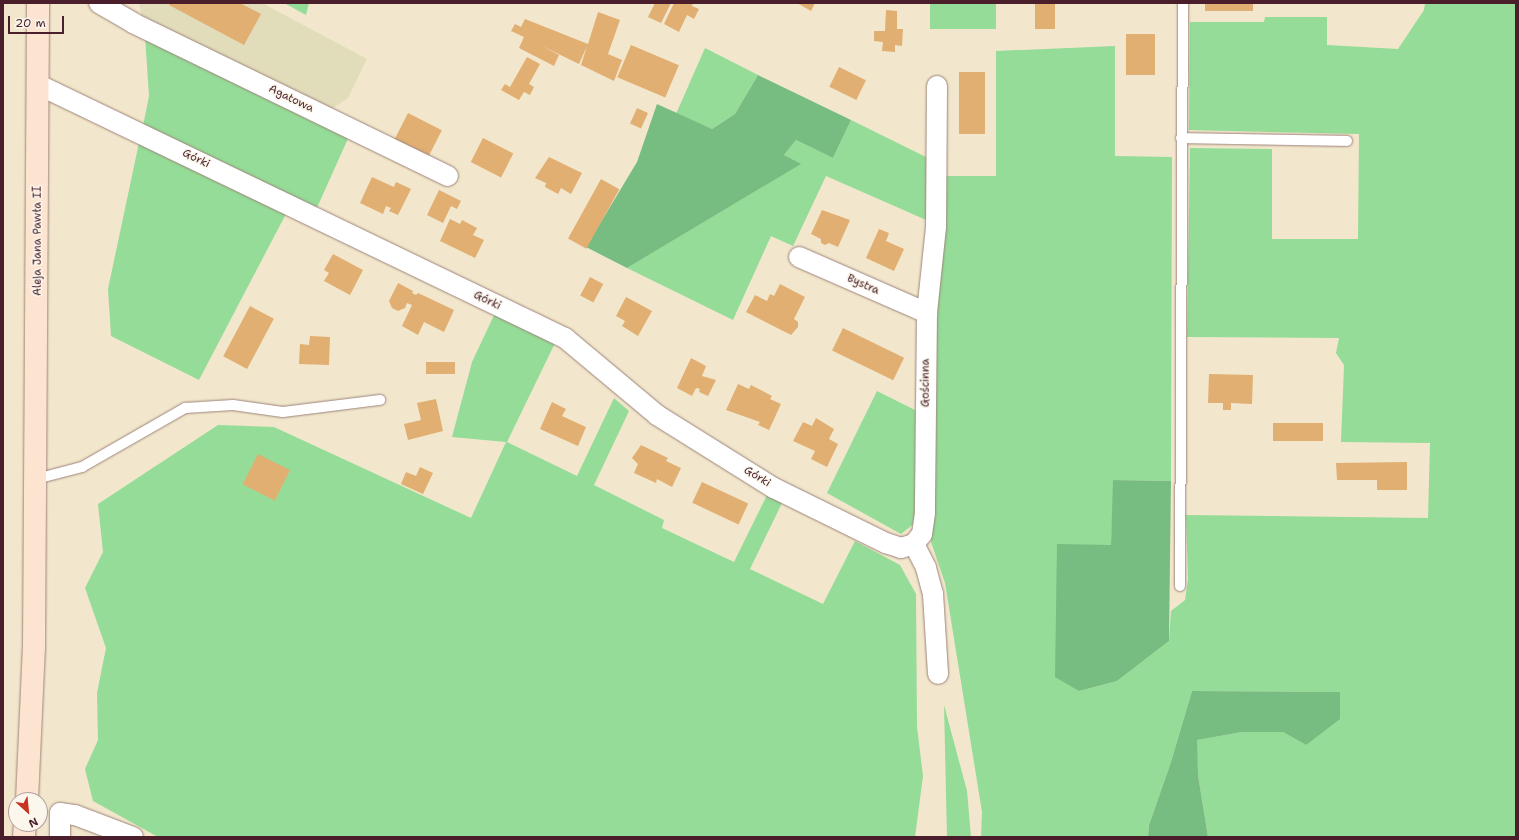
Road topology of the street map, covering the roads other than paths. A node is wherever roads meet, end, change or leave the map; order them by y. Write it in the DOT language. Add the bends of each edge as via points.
graph roads {
  1 [pos="38,3"];
  2 [pos="99,3"];
  3 [pos="1183,3"];
  4 [pos="38,85"];
  5 [pos="937,86"];
  6 [pos="1181,138"];
  7 [pos="1347,141"];
  8 [pos="448,176"];
  9 [pos="798,257"];
  10 [pos="927,313"];
  11 [pos="380,400"];
  12 [pos="36,480"];
  13 [pos="914,544"];
  14 [pos="1180,586"];
  15 [pos="938,674"];
  16 [pos="27,792"];
  17 [pos="60,837"];
  18 [pos="133,837"];
  1 -- 4 [label="main road, Aleja Jana Pawła II"];
  2 -- 8 [label="street, Agatowa" via="133,23"];
  3 -- 6 [label="lane"];
  4 -- 12 [label="main road, Aleja Jana Pawła II"];
  4 -- 13 [label="street, Górki" via="565,338 657,415 774,488 886,543 901,548"];
  5 -- 10 [label="street, Gościnna" via="936,227"];
  6 -- 7 [label="lane"];
  6 -- 14 [label="lane"];
  9 -- 10 [label="street, Bystra"];
  10 -- 13 [label="street, Gościnna" via="925,513 922,534"];
  11 -- 12 [label="lane" via="283,412 233,405 185,408 82,467"];
  12 -- 16 [label="main road, Aleja Jana Pawła II" via="34,648"];
  13 -- 15 [label="street" via="926,568 934,594"];
  17 -- 18 [label="street" via="60,813 75,815"];
}
